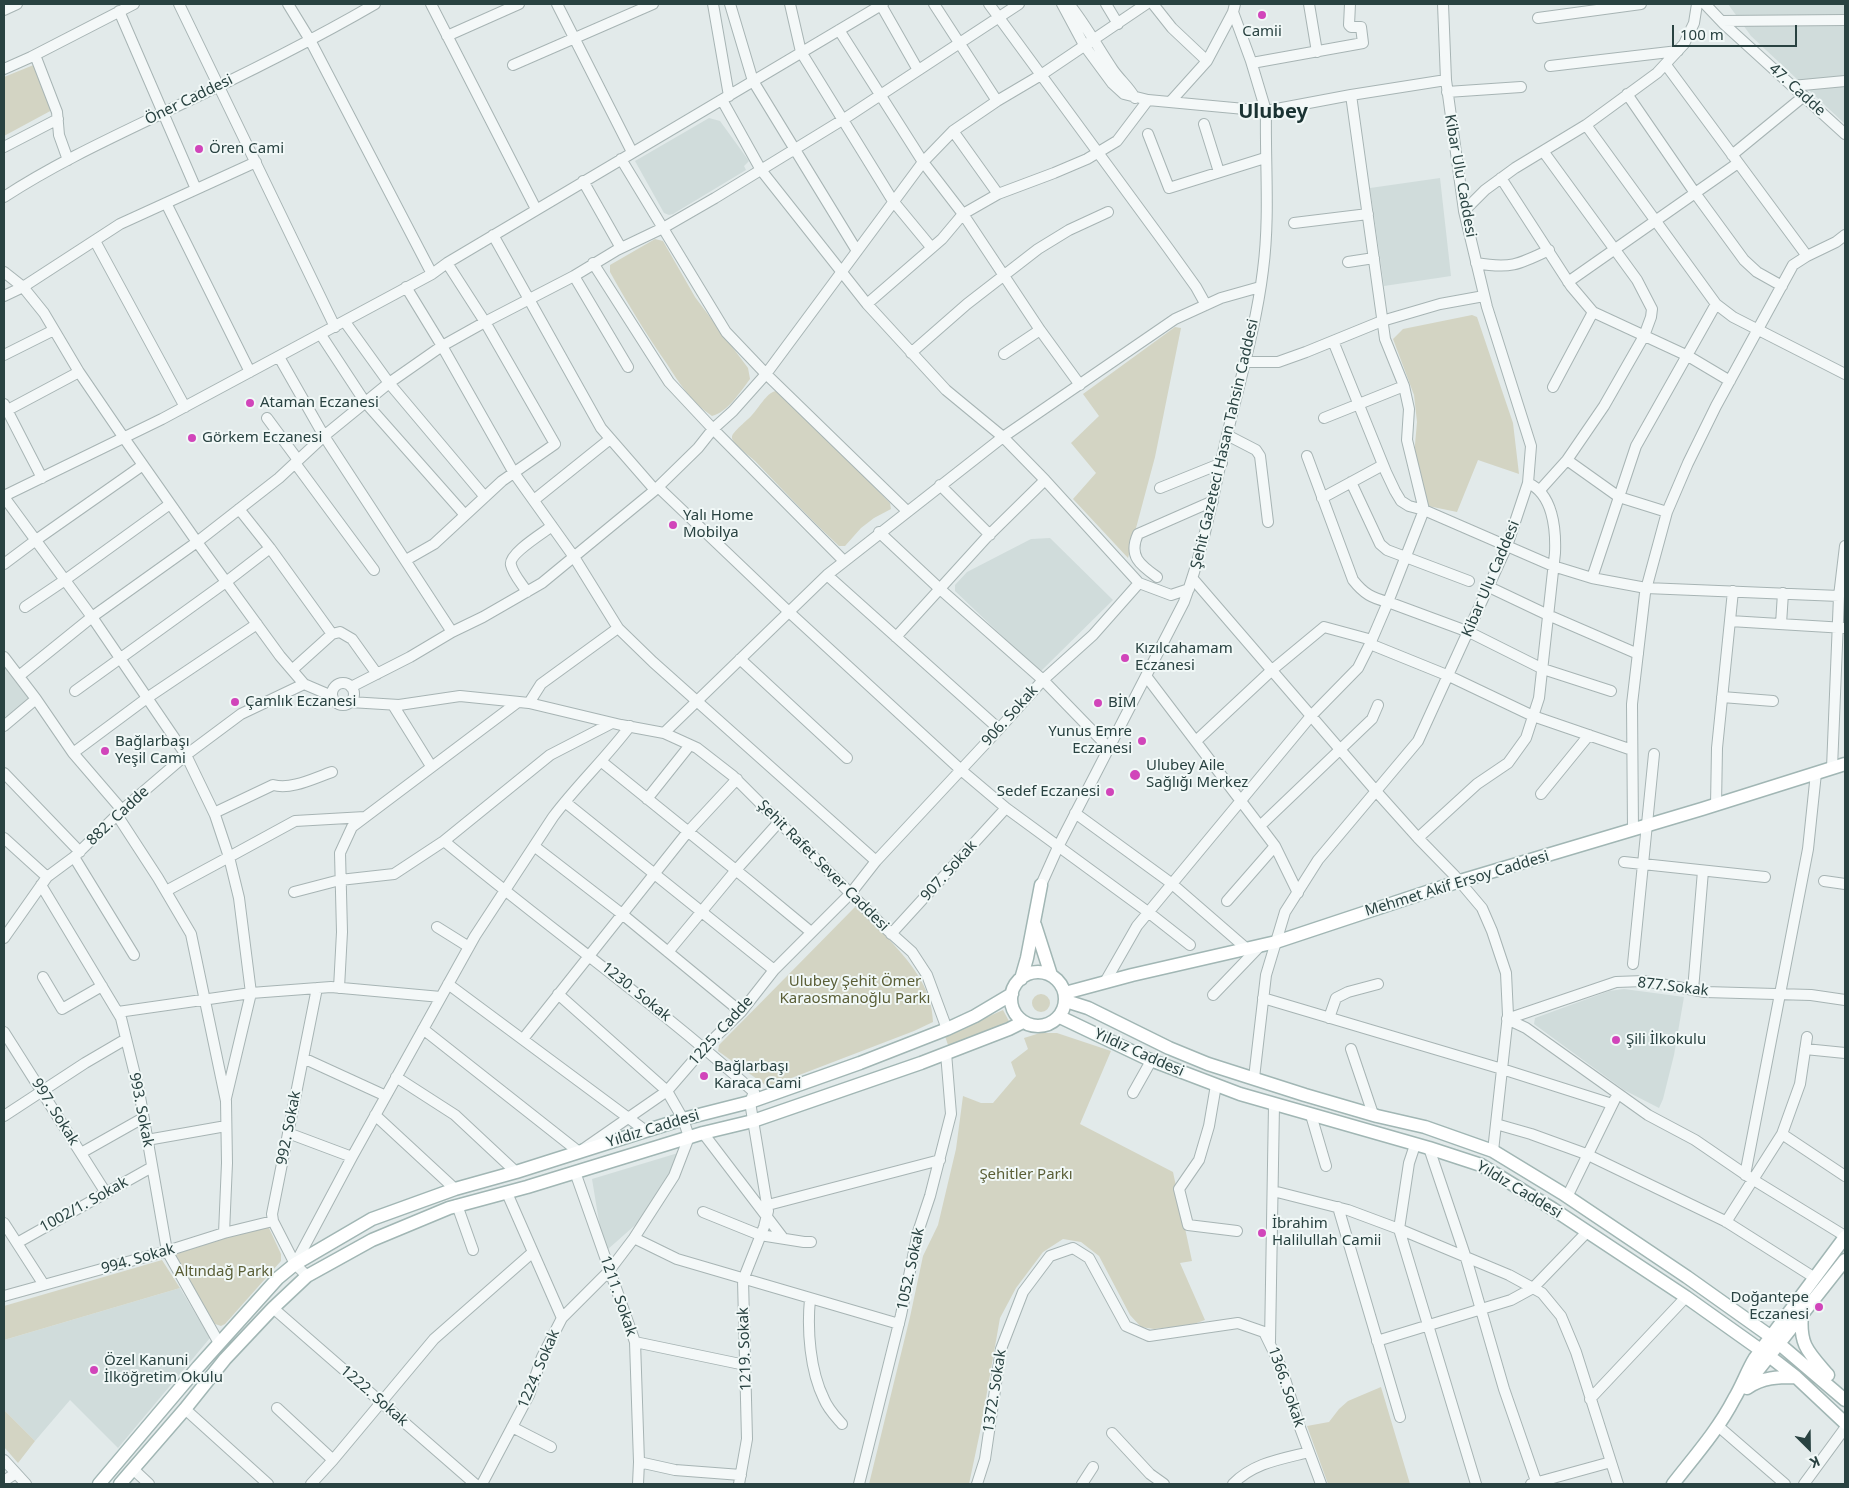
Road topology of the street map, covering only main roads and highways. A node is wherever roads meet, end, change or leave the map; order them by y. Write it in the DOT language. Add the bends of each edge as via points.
graph roads {
  1 [pos="1845,764"];
  2 [pos="1041,885"];
  3 [pos="1034,923"];
  4 [pos="1051,975"];
  5 [pos="1021,979"];
  6 [pos="1012,994"];
  7 [pos="1065,997"];
  8 [pos="1060,1017"];
  9 [pos="1023,1022"];
  10 [pos="1845,1236"];
  11 [pos="1845,1260"];
  12 [pos="1802,1314"];
  13 [pos="1775,1340"];
  14 [pos="1765,1353"];
  15 [pos="1796,1377"];
  16 [pos="1738,1396"];
  17 [pos="1845,1398"];
  18 [pos="1845,1423"];
  19 [pos="99,1484"];
  20 [pos="120,1484"];
  21 [pos="1673,1484"];
  1 -- 7 [label="main road, Mehmet Akif Ersoy Caddesi" via="1460,881 1276,942 1105,982"];
  2 -- 3 [label="main road, Şehit Gazeteci Hasan Tahsin Caddesi"];
  3 -- 4 [label="main road, Şehit Gazeteci Hasan Tahsin Caddesi"];
  3 -- 5 [label="main road, Şehit Gazeteci Hasan Tahsin Caddesi"];
  4 -- 5 [label="main road" via="1035,972"];
  4 -- 7 [label="main road"];
  5 -- 6 [label="main road, Yıldız Caddesi"];
  6 -- 9 [label="main road" via="1013,1010"];
  6 -- 19 [label="main road, Yıldız Caddesi" via="947,1029 750,1102 683,1119 455,1189 372,1219 295,1264 278,1278"];
  7 -- 8 [label="main road"];
  7 -- 13 [label="main road, Yıldız Caddesi" via="1208,1064 1305,1095 1425,1126 1494,1151 1665,1262"];
  8 -- 9 [label="main road, Yıldız Caddesi" via="1038,1027"];
  8 -- 14 [label="main road, Yıldız Caddesi" via="1152,1060 1216,1085 1481,1165 1686,1297"];
  9 -- 20 [label="main road, Yıldız Caddesi" via="848,1089 753,1121 457,1205 372,1240 307,1276 273,1308 225,1359"];
  10 -- 13 [label="main road"];
  11 -- 12 [label="main road"];
  12 -- 13 [label="main road"];
  12 -- 17 [label="main road" via="1803,1344"];
  13 -- 14 [label="main road"];
  13 -- 17 [label="main road, Yıldız Caddesi"];
  14 -- 15 [label="main road, Yıldız Caddesi"];
  14 -- 16 [label="main road" via="1746,1373"];
  15 -- 16 [label="main road" via="1766,1378 1755,1382"];
  15 -- 18 [label="main road, Yıldız Caddesi"];
  16 -- 21 [label="main road"];
}
